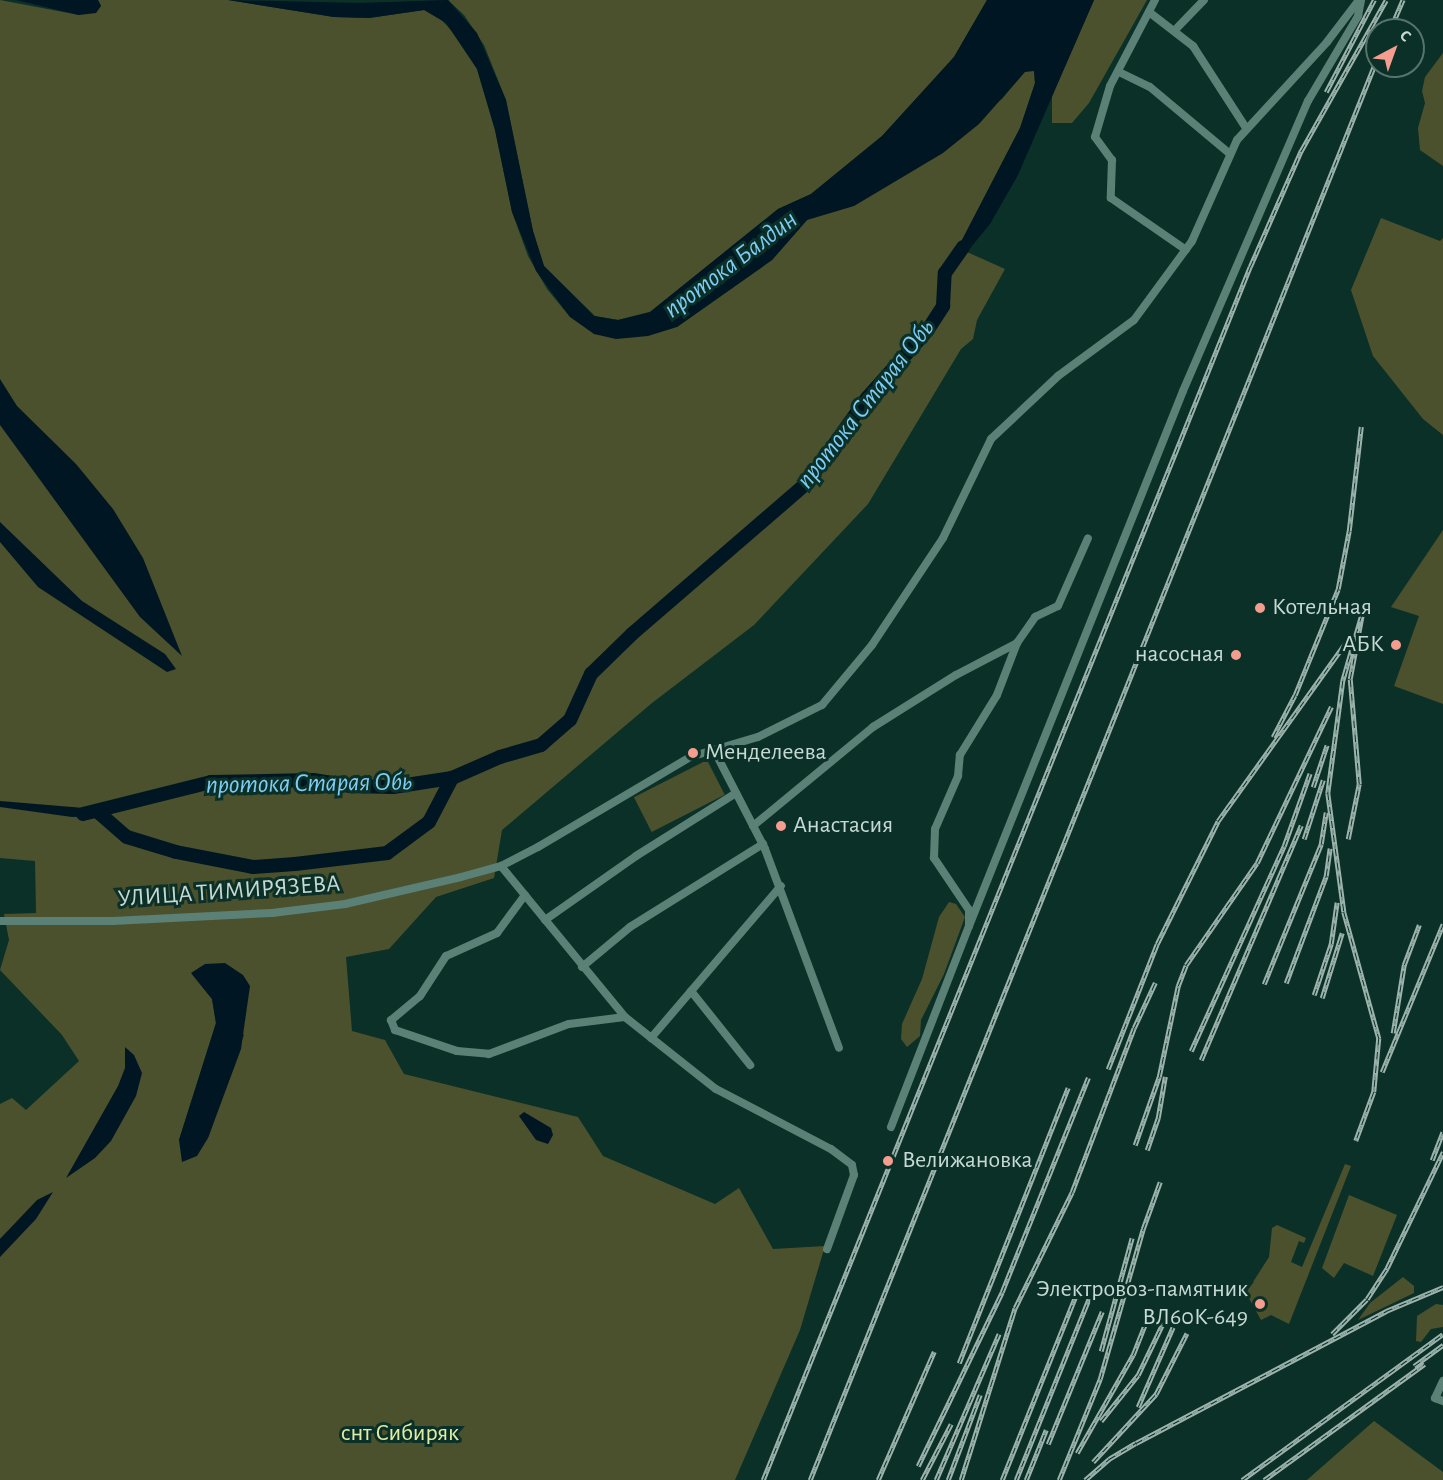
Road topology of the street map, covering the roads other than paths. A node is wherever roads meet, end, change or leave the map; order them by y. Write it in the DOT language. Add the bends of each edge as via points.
graph roads {
  1 [pos="1155,0"];
  2 [pos="1204,0"];
  3 [pos="1360,0"];
  4 [pos="1149,12"];
  5 [pos="1176,29"];
  6 [pos="1119,72"];
  7 [pos="1246,128"];
  8 [pos="1230,154"];
  9 [pos="1186,250"];
  10 [pos="1088,538"];
  11 [pos="1017,643"];
  12 [pos="714,750"];
  13 [pos="736,794"];
  14 [pos="753,826"];
  15 [pos="763,844"];
  16 [pos="501,866"];
  17 [pos="781,886"];
  18 [pos="525,895"];
  19 [pos="545,920"];
  20 [pos="0,921"];
  21 [pos="969,926"];
  22 [pos="582,967"];
  23 [pos="691,991"];
  24 [pos="626,1017"];
  25 [pos="651,1038"];
  26 [pos="839,1048"];
  27 [pos="750,1065"];
  28 [pos="891,1127"];
  29 [pos="827,1249"];
  30 [pos="1443,1381"];
  31 [pos="1439,1400"];
  1 -- 4 [label="street"];
  2 -- 5 [label="street"];
  3 -- 7 [label="street, УЛИЦА ТИМИРЯЗЕВА" via="1327,42"];
  3 -- 21 [label="street" via="1358,16 1308,101 1183,391"];
  4 -- 5 [label="street"];
  4 -- 6 [label="street"];
  5 -- 7 [label="street" via="1193,46"];
  6 -- 8 [label="street" via="1150,87"];
  6 -- 9 [label="street" via="1094,132 1112,160 1111,198"];
  7 -- 8 [label="street, УЛИЦА ТИМИРЯЗЕВА"];
  8 -- 9 [label="street, УЛИЦА ТИМИРЯЗЕВА"];
  9 -- 12 [label="street, УЛИЦА ТИМИРЯЗЕВА" via="1134,320 1058,376 991,439 943,538 838,691 792,723"];
  10 -- 11 [label="street" via="1059,606 1035,617"];
  11 -- 14 [label="street" via="956,675 873,727"];
  11 -- 21 [label="street" via="997,695 960,755 958,776 934,829 934,858 969,910"];
  12 -- 13 [label="street"];
  12 -- 16 [label="street, УЛИЦА ТИМИРЯЗЕВА" via="690,757"];
  13 -- 14 [label="street"];
  13 -- 19 [label="street" via="636,856"];
  14 -- 15 [label="street"];
  15 -- 17 [label="street"];
  15 -- 22 [label="street" via="630,927"];
  16 -- 18 [label="street"];
  16 -- 20 [label="street, УЛИЦА ТИМИРЯЗЕВА" via="311,909 204,918"];
  17 -- 23 [label="street"];
  17 -- 26 [label="street"];
  18 -- 19 [label="street"];
  18 -- 24 [label="street" via="497,933 446,956 420,996 391,1020 395,1030 457,1051 489,1054 569,1024"];
  19 -- 22 [label="street"];
  21 -- 28 [label="street"];
  22 -- 24 [label="street"];
  23 -- 25 [label="street"];
  23 -- 27 [label="street"];
  24 -- 25 [label="street"];
  25 -- 29 [label="street" via="716,1089 831,1149 852,1165 854,1175"];
  30 -- 31 [label="street"];
}
